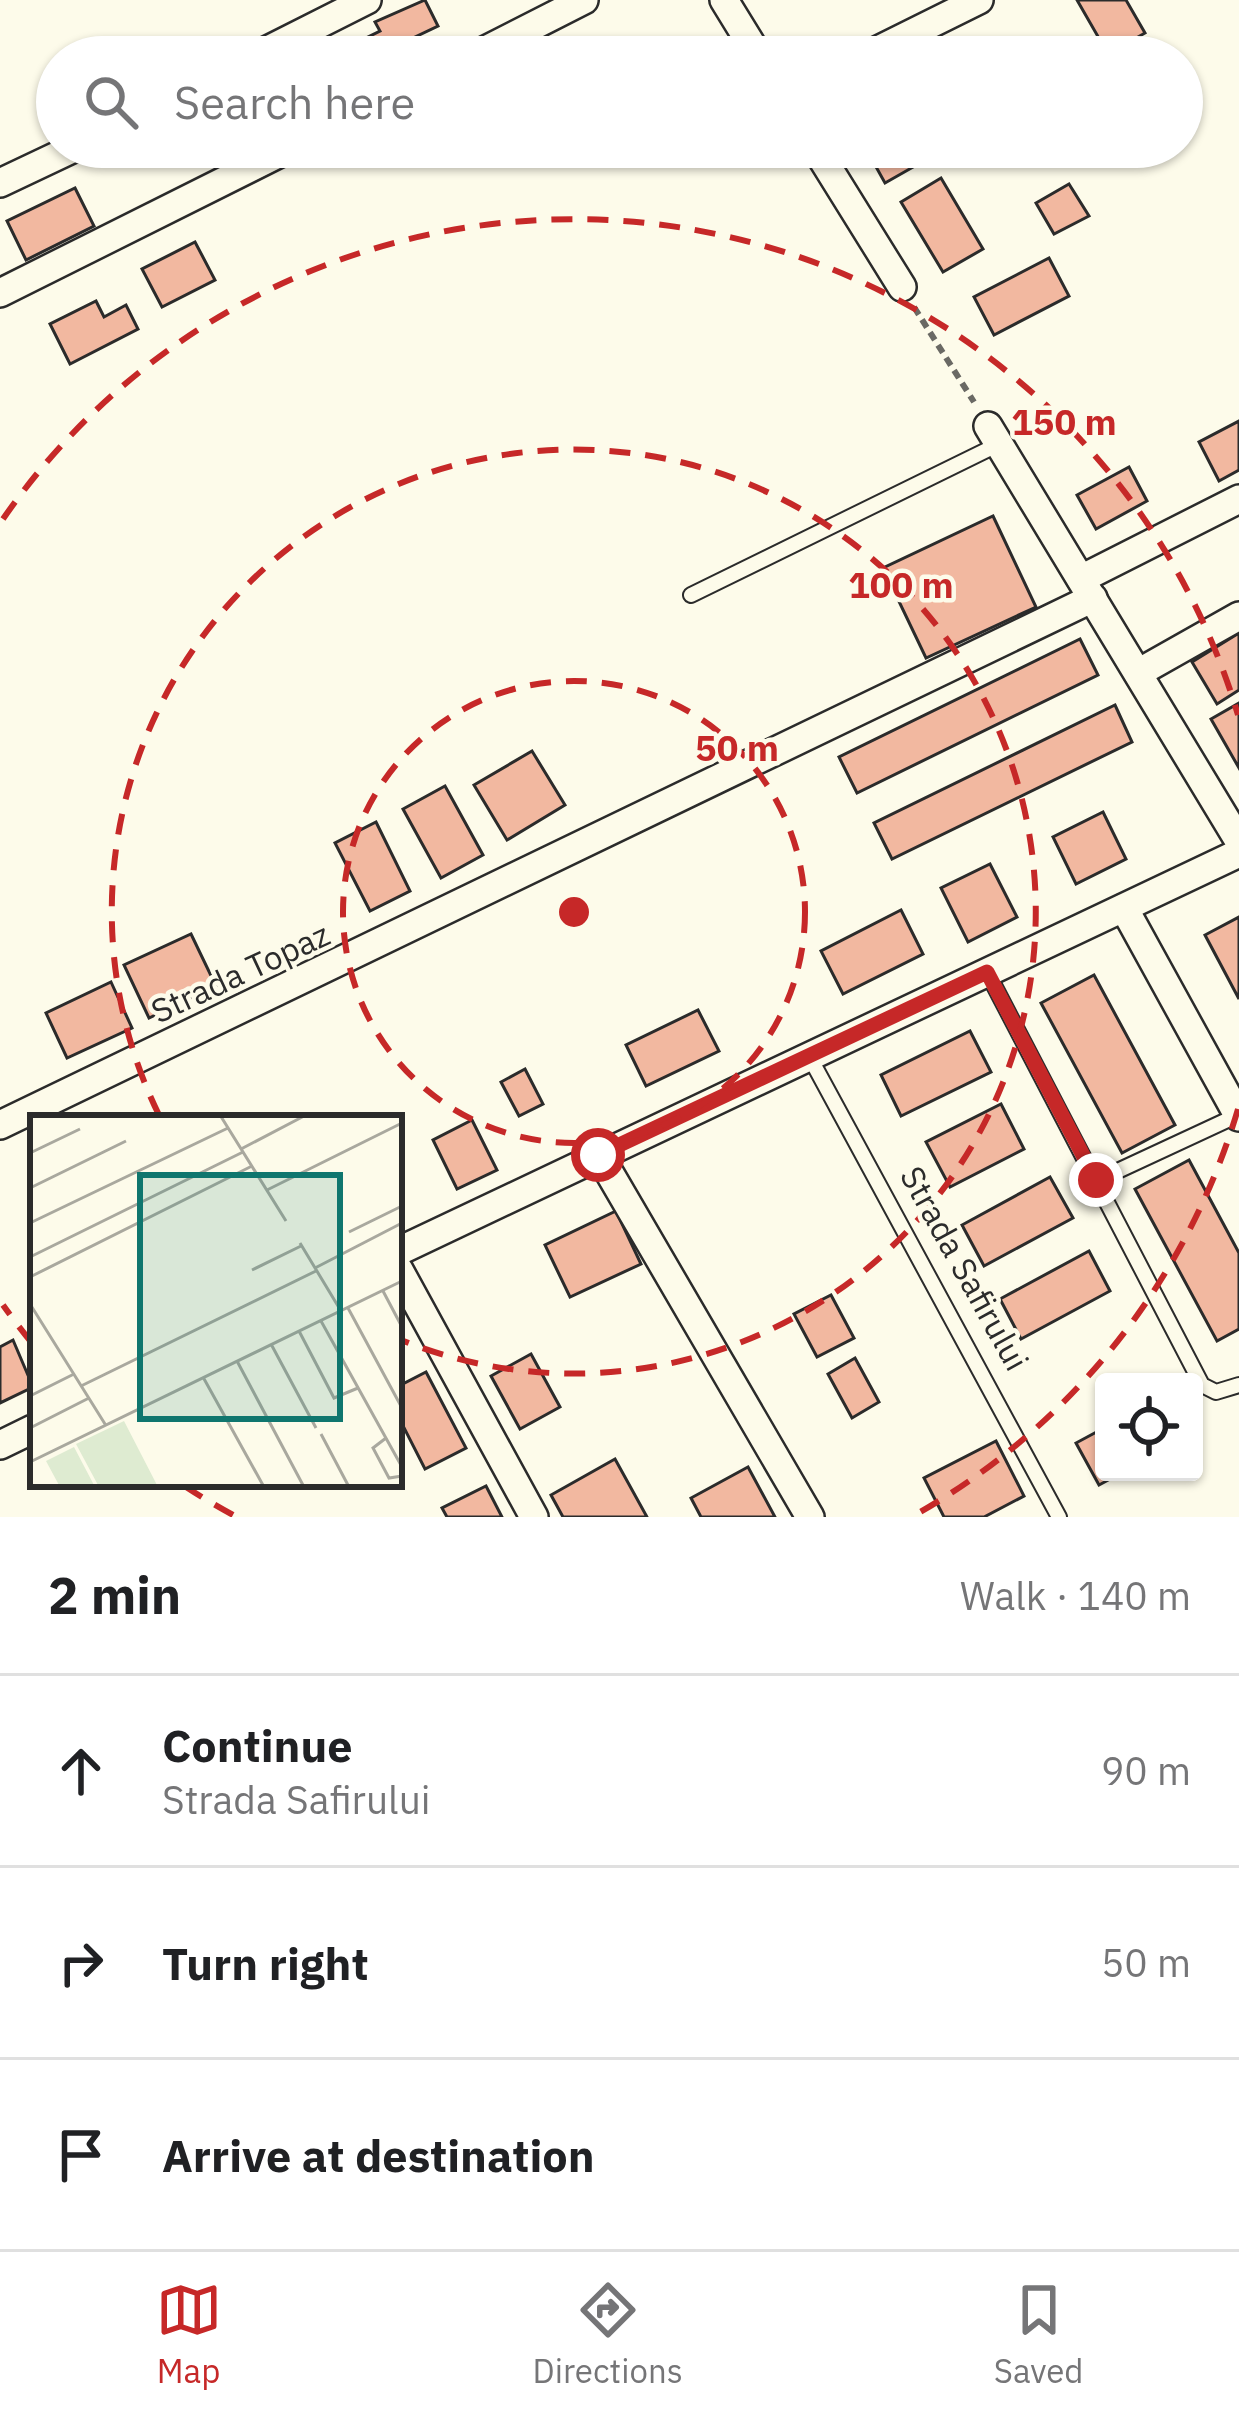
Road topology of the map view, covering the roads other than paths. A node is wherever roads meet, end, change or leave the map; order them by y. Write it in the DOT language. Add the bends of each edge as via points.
graph roads {
  1 [pos="367,0"];
  2 [pos="584,0"];
  3 [pos="724,0"];
  4 [pos="979,0"];
  5 [pos="296,36"];
  6 [pos="513,36"];
  7 [pos="746,36"];
  8 [pos="906,36"];
  9 [pos="36,166"];
  10 [pos="250,168"];
  11 [pos="828,168"];
  12 [pos="0,183"];
  13 [pos="902,287"];
  14 [pos="0,293"];
  15 [pos="994,435"];
  16 [pos="1239,499"];
  17 [pos="1087,589"];
  18 [pos="691,595"];
  19 [pos="1239,616"];
  20 [pos="1138,674"];
  21 [pos="1239,841"];
  22 [pos="1239,853"];
  23 [pos="1124,908"];
  24 [pos="987,972"];
  25 [pos="808,1054"];
  26 [pos="1239,1116"];
  27 [pos="0,1125"];
  28 [pos="598,1155"];
  29 [pos="1096,1180"];
  30 [pos="402,1250"];
  31 [pos="402,1275"];
  32 [pos="1239,1385"];
  33 [pos="30,1430"];
  34 [pos="0,1444"];
  35 [pos="534,1517"];
  36 [pos="810,1517"];
  37 [pos="1059,1517"];
  1 -- 5 [label="street"];
  2 -- 6 [label="street"];
  3 -- 7 [label="street"];
  4 -- 8 [label="street"];
  9 -- 12 [label="street"];
  10 -- 14 [label="street"];
  11 -- 13 [label="street"];
  15 -- 17 [label="street"];
  15 -- 18 [label="lane"];
  16 -- 17 [label="street, Strada Topaz"];
  17 -- 20 [label="street"];
  17 -- 27 [label="street, Strada Topaz" via="511,883"];
  19 -- 20 [label="street"];
  20 -- 21 [label="street"];
  22 -- 23 [label="street"];
  23 -- 24 [label="street"];
  23 -- 26 [label="street"];
  24 -- 25 [label="street"];
  24 -- 29 [label="lane"];
  25 -- 28 [label="street"];
  25 -- 37 [label="lane, Strada Safirului"];
  26 -- 29 [label="lane"];
  28 -- 30 [label="street"];
  28 -- 36 [label="street"];
  29 -- 32 [label="lane" via="1202,1385 1216,1392"];
  31 -- 35 [label="street"];
  33 -- 34 [label="street"];
}
